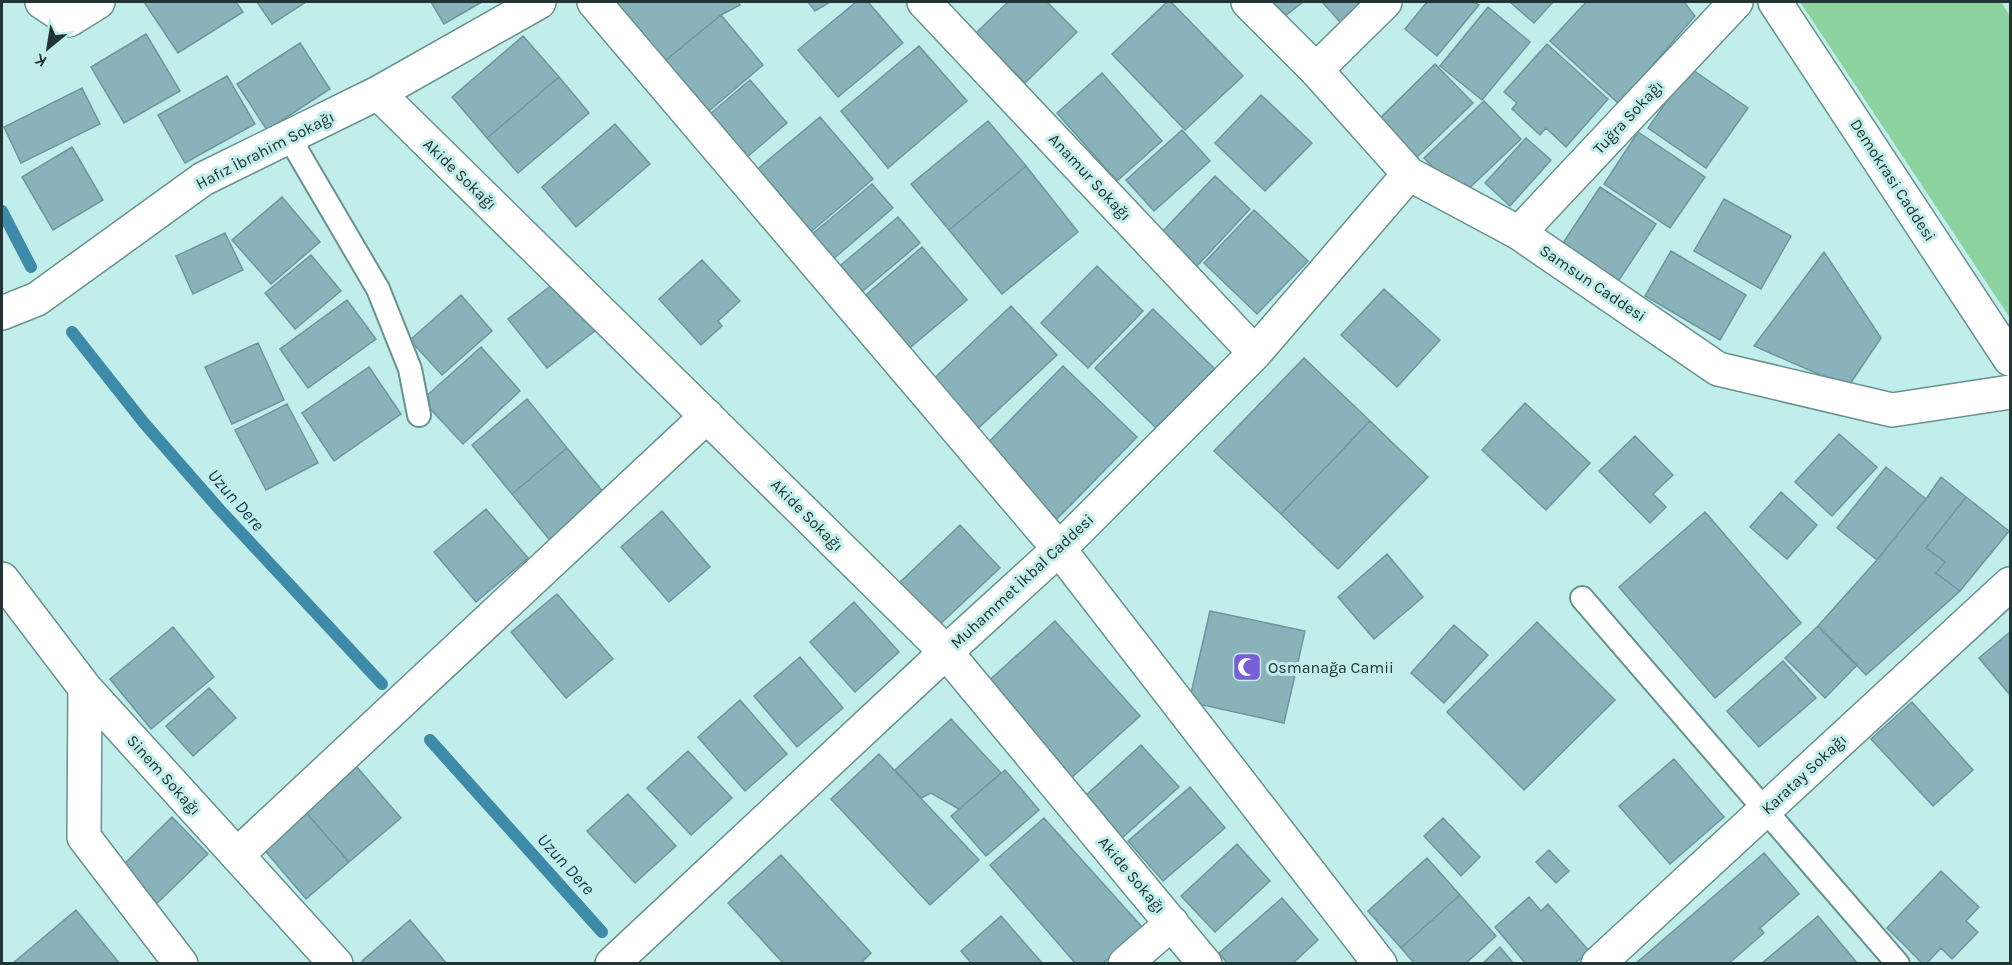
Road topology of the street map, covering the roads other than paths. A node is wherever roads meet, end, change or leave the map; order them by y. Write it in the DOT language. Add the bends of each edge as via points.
graph roads {
  1 [pos="42,2"];
  2 [pos="98,2"];
  3 [pos="539,2"];
  4 [pos="594,2"];
  5 [pos="924,2"];
  6 [pos="1248,2"];
  7 [pos="1385,2"];
  8 [pos="1736,2"];
  9 [pos="1775,2"];
  10 [pos="1316,70"];
  11 [pos="378,93"];
  12 [pos="289,137"];
  13 [pos="1409,174"];
  14 [pos="1519,233"];
  15 [pos="2,314"];
  16 [pos="1255,353"];
  17 [pos="2010,359"];
  18 [pos="2010,392"];
  19 [pos="419,415"];
  20 [pos="706,416"];
  21 [pos="1059,549"];
  22 [pos="2,579"];
  23 [pos="2010,584"];
  24 [pos="1582,598"];
  25 [pos="946,651"];
  26 [pos="85,688"];
  27 [pos="1766,809"];
  28 [pos="237,855"];
  29 [pos="1172,923"];
  30 [pos="181,963"];
  31 [pos="336,963"];
  32 [pos="612,963"];
  33 [pos="1125,963"];
  34 [pos="1205,963"];
  35 [pos="1380,963"];
  36 [pos="1598,963"];
  37 [pos="1898,963"];
  1 -- 2 [label="street" via="69,20"];
  3 -- 11 [label="street, Hafız İbrahim Sokağı"];
  4 -- 21 [label="street"];
  5 -- 16 [label="street, Anamur Sokağı"];
  6 -- 10 [label="street, Samsun Caddesi"];
  7 -- 10 [label="street"];
  8 -- 14 [label="street, Tuğra Sokağı"];
  9 -- 17 [label="street, Demokrasi Caddesi"];
  10 -- 13 [label="street, Samsun Caddesi"];
  11 -- 12 [label="street, Hafız İbrahim Sokağı"];
  11 -- 20 [label="street, Akide Sokağı"];
  12 -- 15 [label="street, Hafız İbrahim Sokağı" via="203,179 37,299"];
  12 -- 19 [label="lane" via="378,289 410,369"];
  13 -- 14 [label="street, Samsun Caddesi"];
  13 -- 16 [label="street, Muhammet İkbal Caddesi"];
  14 -- 18 [label="street, Samsun Caddesi" via="1718,369 1892,410"];
  16 -- 21 [label="street, Muhammet İkbal Caddesi"];
  20 -- 25 [label="street, Akide Sokağı"];
  20 -- 28 [label="street"];
  21 -- 25 [label="street, Muhammet İkbal Caddesi"];
  21 -- 35 [label="street"];
  22 -- 26 [label="street, Sinem Sokağı"];
  23 -- 27 [label="street, Karatay Sokağı"];
  24 -- 27 [label="lane"];
  25 -- 29 [label="street, Akide Sokağı"];
  25 -- 32 [label="street, Muhammet İkbal Caddesi"];
  26 -- 28 [label="street, Sinem Sokağı"];
  26 -- 30 [label="street" via="84,837"];
  27 -- 36 [label="street, Karatay Sokağı"];
  27 -- 37 [label="lane"];
  28 -- 31 [label="street, Sinem Sokağı"];
  29 -- 33 [label="street"];
  29 -- 34 [label="street, Akide Sokağı"];
}
